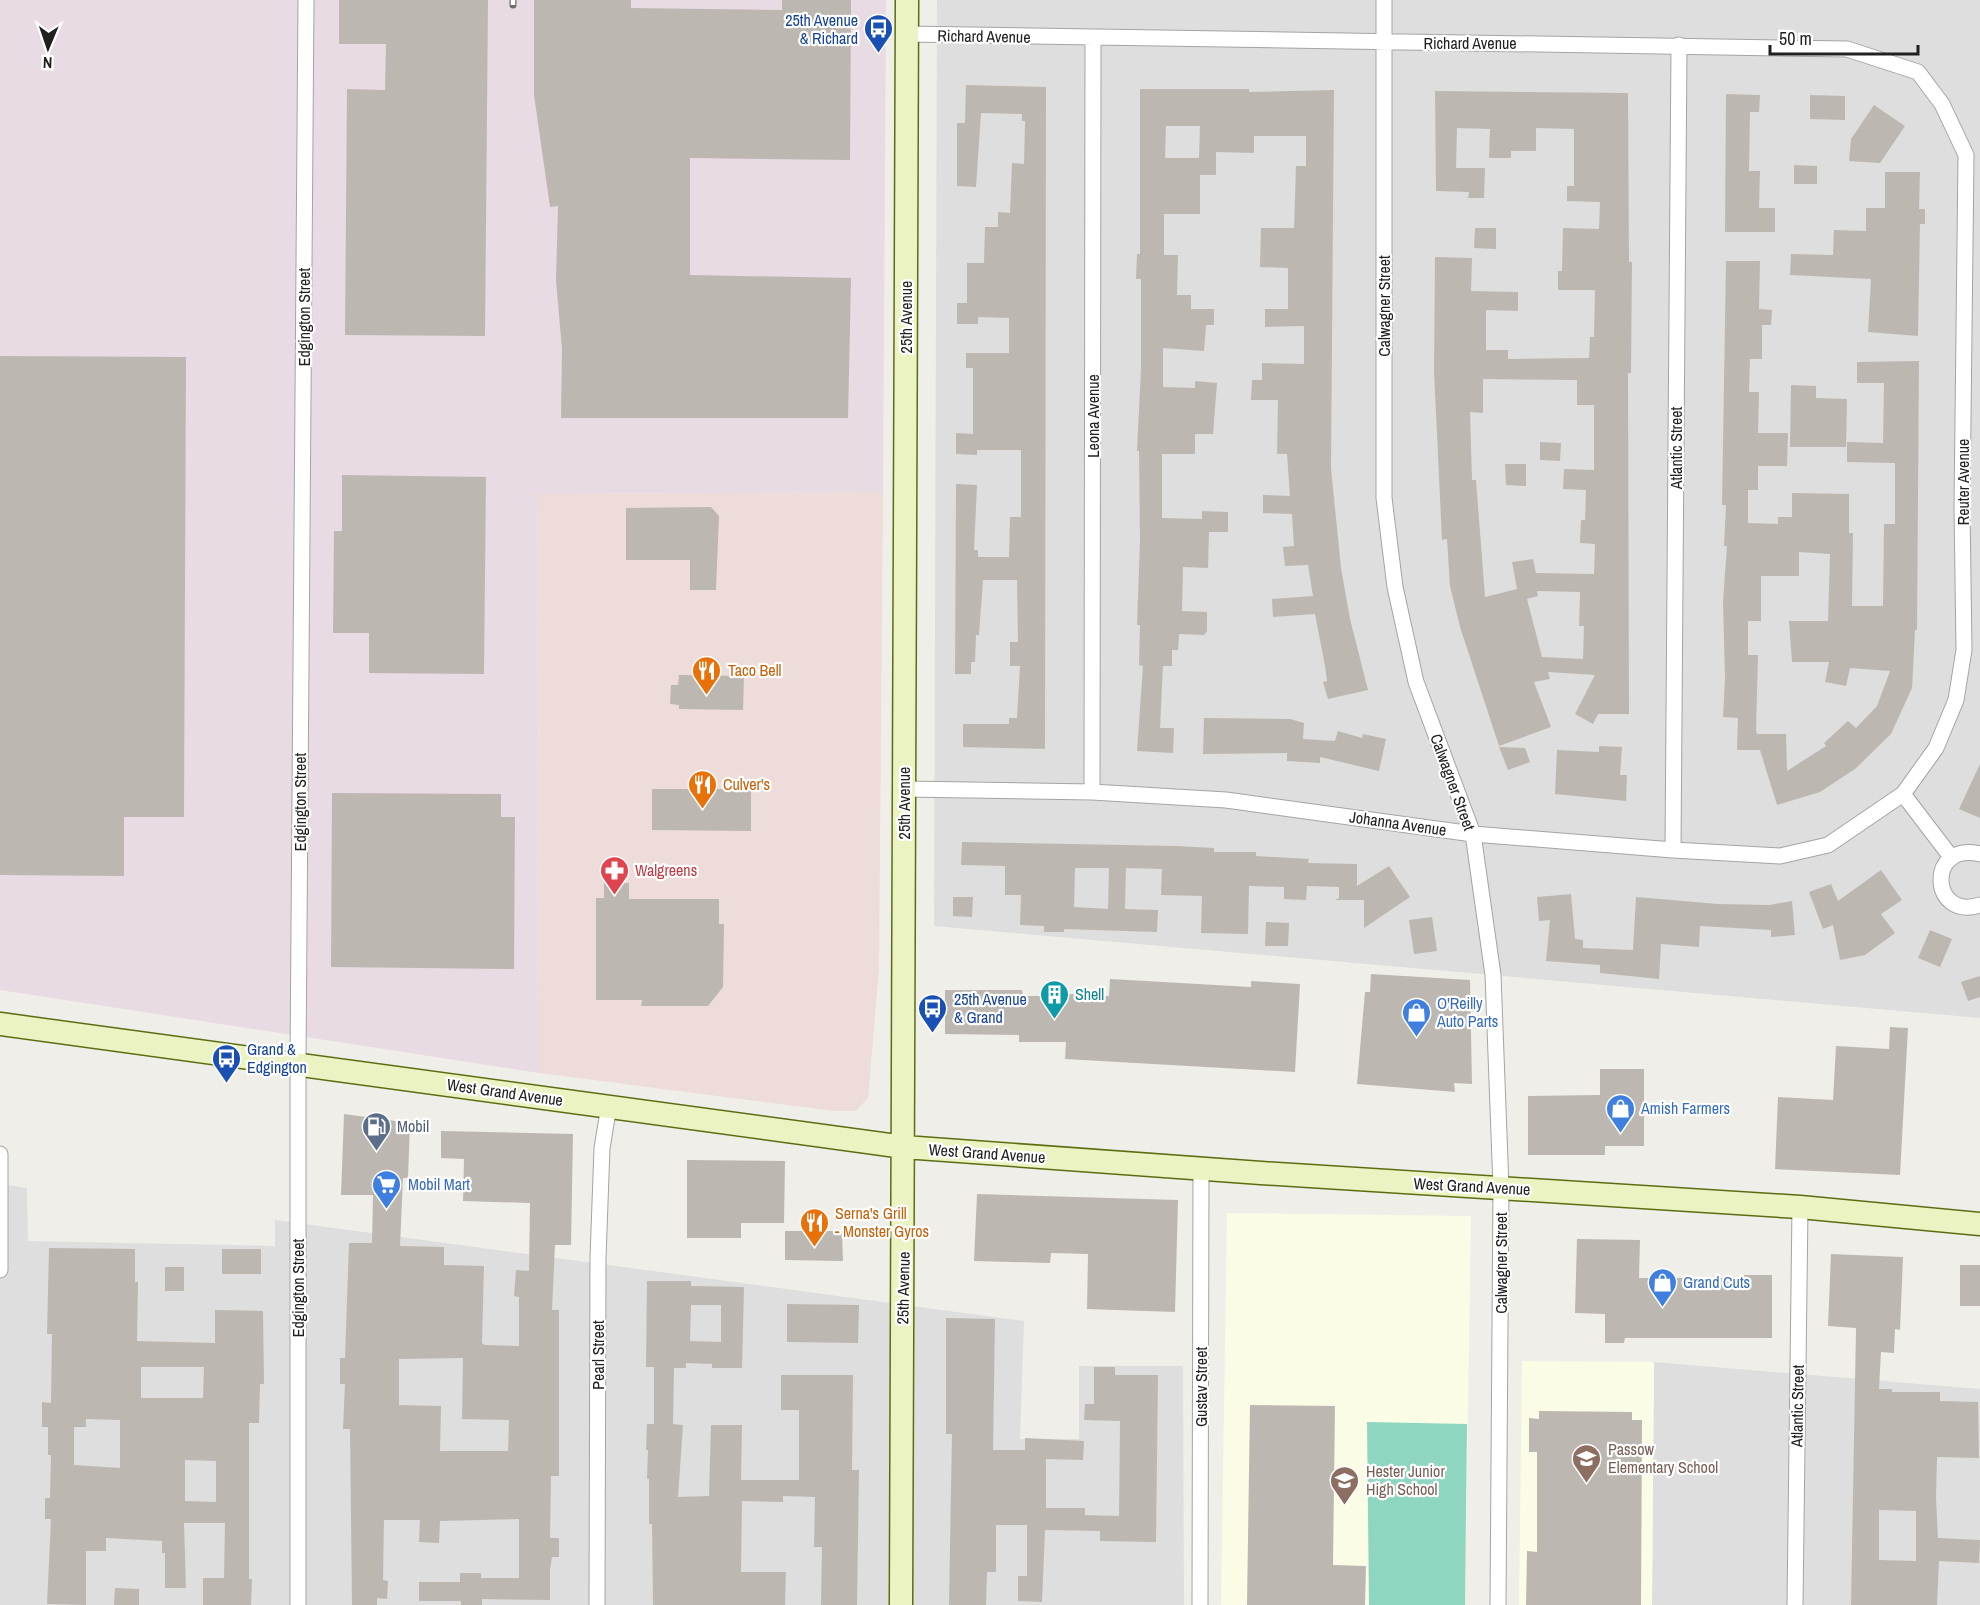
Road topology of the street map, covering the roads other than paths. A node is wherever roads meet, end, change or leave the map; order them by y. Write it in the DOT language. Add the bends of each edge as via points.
graph roads {
  1 [pos="306,0"];
  2 [pos="907,0"];
  3 [pos="1384,0"];
  4 [pos="907,34"];
  5 [pos="1093,39"];
  6 [pos="1384,42"];
  7 [pos="1679,45"];
  8 [pos="1973,155"];
  9 [pos="904,789"];
  10 [pos="1092,792"];
  11 [pos="1903,794"];
  12 [pos="1473,834"];
  13 [pos="1673,850"];
  14 [pos="1980,854"];
  15 [pos="1952,857"];
  16 [pos="1980,905"];
  17 [pos="0,1024"];
  18 [pos="0,1031"];
  19 [pos="298,1064"];
  20 [pos="609,1106"];
  21 [pos="904,1147"];
  22 [pos="0,1154"];
  23 [pos="1201,1169"];
  24 [pos="1501,1187"];
  25 [pos="1800,1207"];
  26 [pos="1980,1224"];
  27 [pos="0,1270"];
  28 [pos="298,1605"];
  29 [pos="597,1605"];
  30 [pos="900,1605"];
  31 [pos="1200,1605"];
  32 [pos="1498,1605"];
  33 [pos="1795,1605"];
  1 -- 19 [label="street, Edgington Street"];
  2 -- 4 [label="main road, 25th Avenue"];
  3 -- 6 [label="street, Calwagner Street"];
  4 -- 5 [label="street, Richard Avenue"];
  4 -- 9 [label="main road, 25th Avenue"];
  5 -- 6 [label="street, Richard Avenue"];
  5 -- 10 [label="street, Leona Avenue"];
  6 -- 7 [label="street, Richard Avenue"];
  6 -- 12 [label="street, Calwagner Street" via="1384,498 1395,587 1416,682"];
  7 -- 8 [label="street, Richard Avenue" via="1847,49 1918,72"];
  7 -- 13 [label="street, Atlantic Street"];
  8 -- 11 [label="street, Reuter Avenue" via="1962,508 1964,650 1956,700 1936,748"];
  9 -- 10 [label="street, Johanna Avenue"];
  9 -- 21 [label="main road, 25th Avenue"];
  10 -- 12 [label="street, Johanna Avenue" via="1226,800"];
  11 -- 13 [label="street, Johanna Avenue" via="1828,845 1780,856"];
  11 -- 15 [label="street"];
  12 -- 13 [label="street, Johanna Avenue"];
  12 -- 24 [label="street, Calwagner Street" via="1492,968"];
  14 -- 15 [label="street" via="1970,851"];
  15 -- 16 [label="street" via="1940,880 1946,897 1961,907"];
  17 -- 18 [label="street"];
  17 -- 19 [label="main road, West Grand Avenue"];
  19 -- 20 [label="main road, West Grand Avenue"];
  19 -- 28 [label="street, Edgington Street"];
  20 -- 21 [label="main road, West Grand Avenue"];
  20 -- 29 [label="street, Pearl Street" via="602,1148 598,1258"];
  21 -- 23 [label="main road, West Grand Avenue"];
  21 -- 30 [label="main road, 25th Avenue"];
  22 -- 27 [label="street"];
  23 -- 24 [label="main road, West Grand Avenue"];
  23 -- 31 [label="street, Gustav Street"];
  24 -- 25 [label="main road, West Grand Avenue"];
  24 -- 32 [label="street, Calwagner Street"];
  25 -- 26 [label="main road, West Grand Avenue"];
  25 -- 33 [label="street, Atlantic Street"];
}
